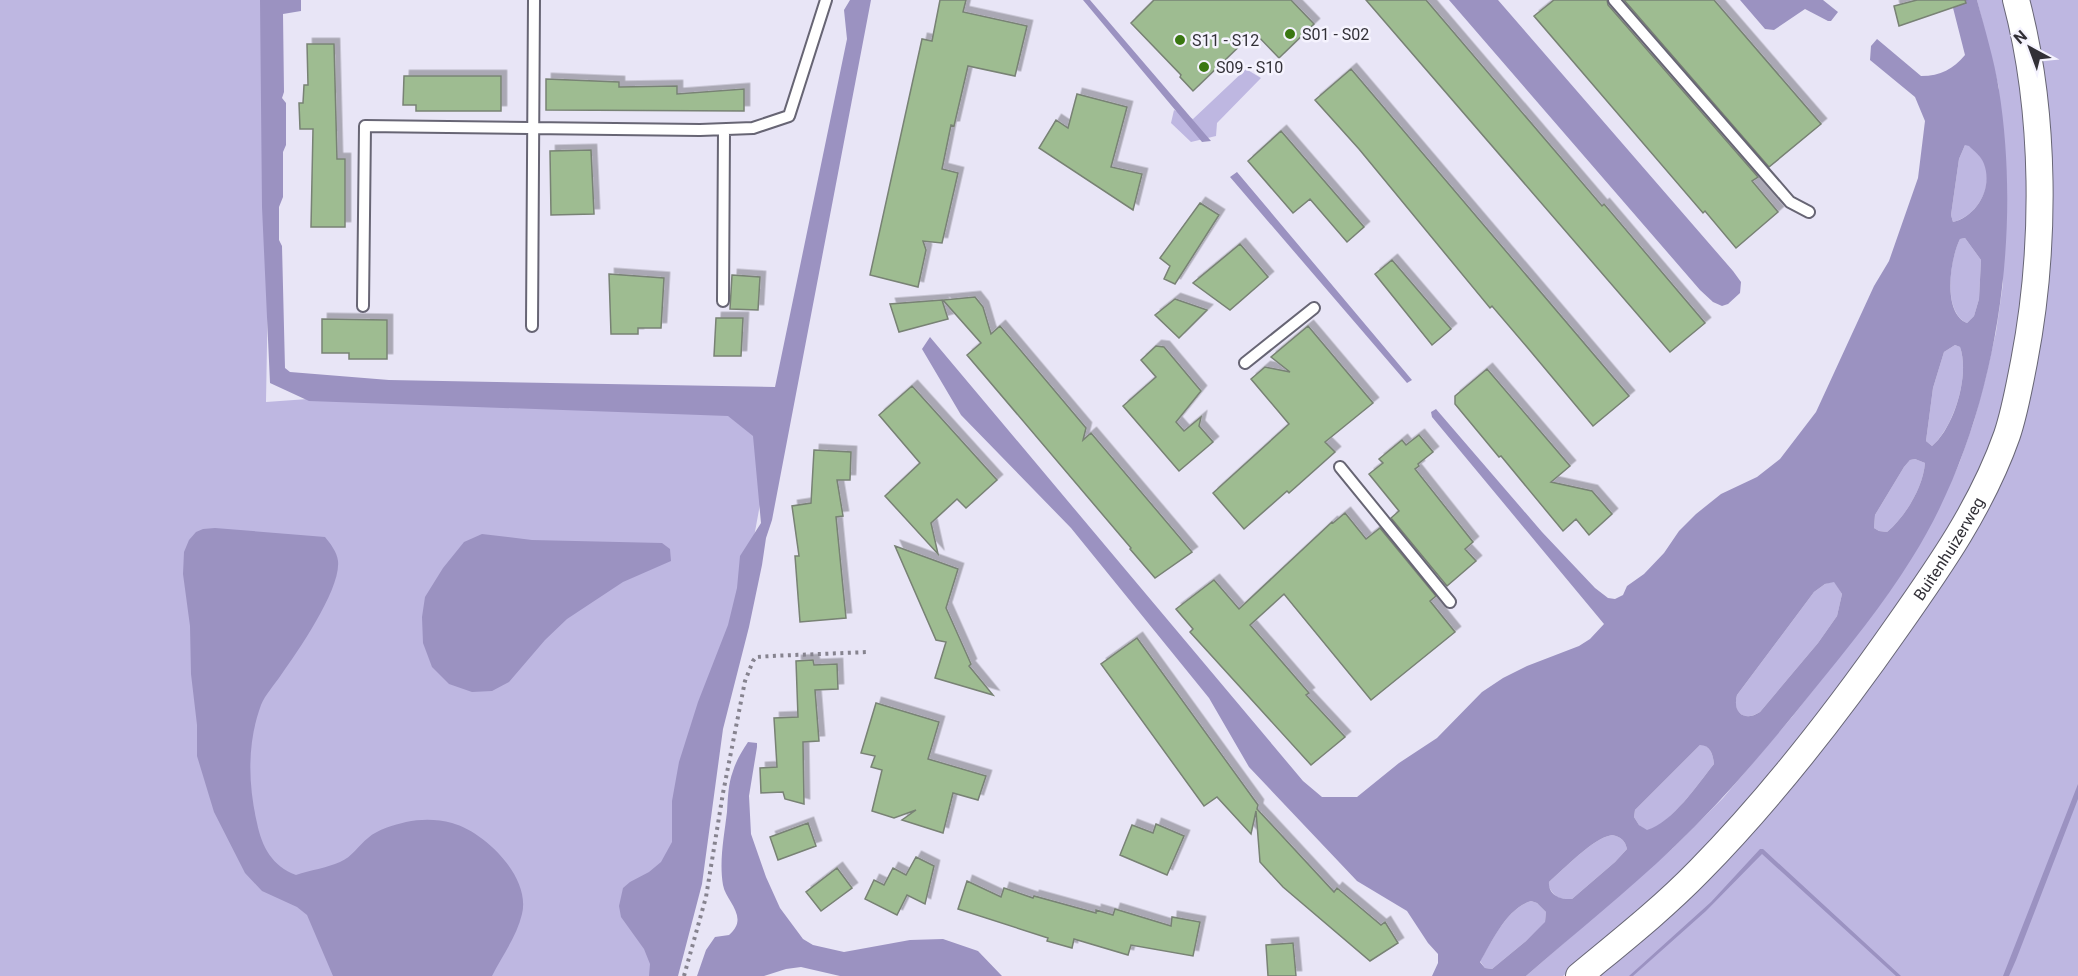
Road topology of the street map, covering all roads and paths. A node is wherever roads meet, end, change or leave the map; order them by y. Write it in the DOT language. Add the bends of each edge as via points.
graph roads {
  1 [pos="534,0"];
  2 [pos="826,0"];
  3 [pos="1614,0"];
  4 [pos="2016,0"];
  5 [pos="534,128"];
  6 [pos="724,129"];
  7 [pos="1809,212"];
  8 [pos="723,301"];
  9 [pos="363,306"];
  10 [pos="1314,308"];
  11 [pos="532,326"];
  12 [pos="1245,363"];
  13 [pos="1340,467"];
  14 [pos="1450,602"];
  15 [pos="868,652"];
  16 [pos="684,976"];
  17 [pos="1579,976"];
  1 -- 5 [label="lane"];
  2 -- 6 [label="lane" via="789,116 753,128"];
  3 -- 7 [label="lane" via="1790,202"];
  4 -- 17 [label="street, Buitenhuizerweg" via="2036,115 2037,252 2033,309 2017,400 1988,481 1923,591 1763,800 1678,892"];
  5 -- 6 [label="lane"];
  5 -- 9 [label="lane" via="364,126"];
  5 -- 11 [label="lane"];
  6 -- 8 [label="lane"];
  10 -- 12 [label="lane"];
  13 -- 14 [label="lane"];
  15 -- 16 [label="path" via="756,657 753,661 730,750 706,897"];
}
